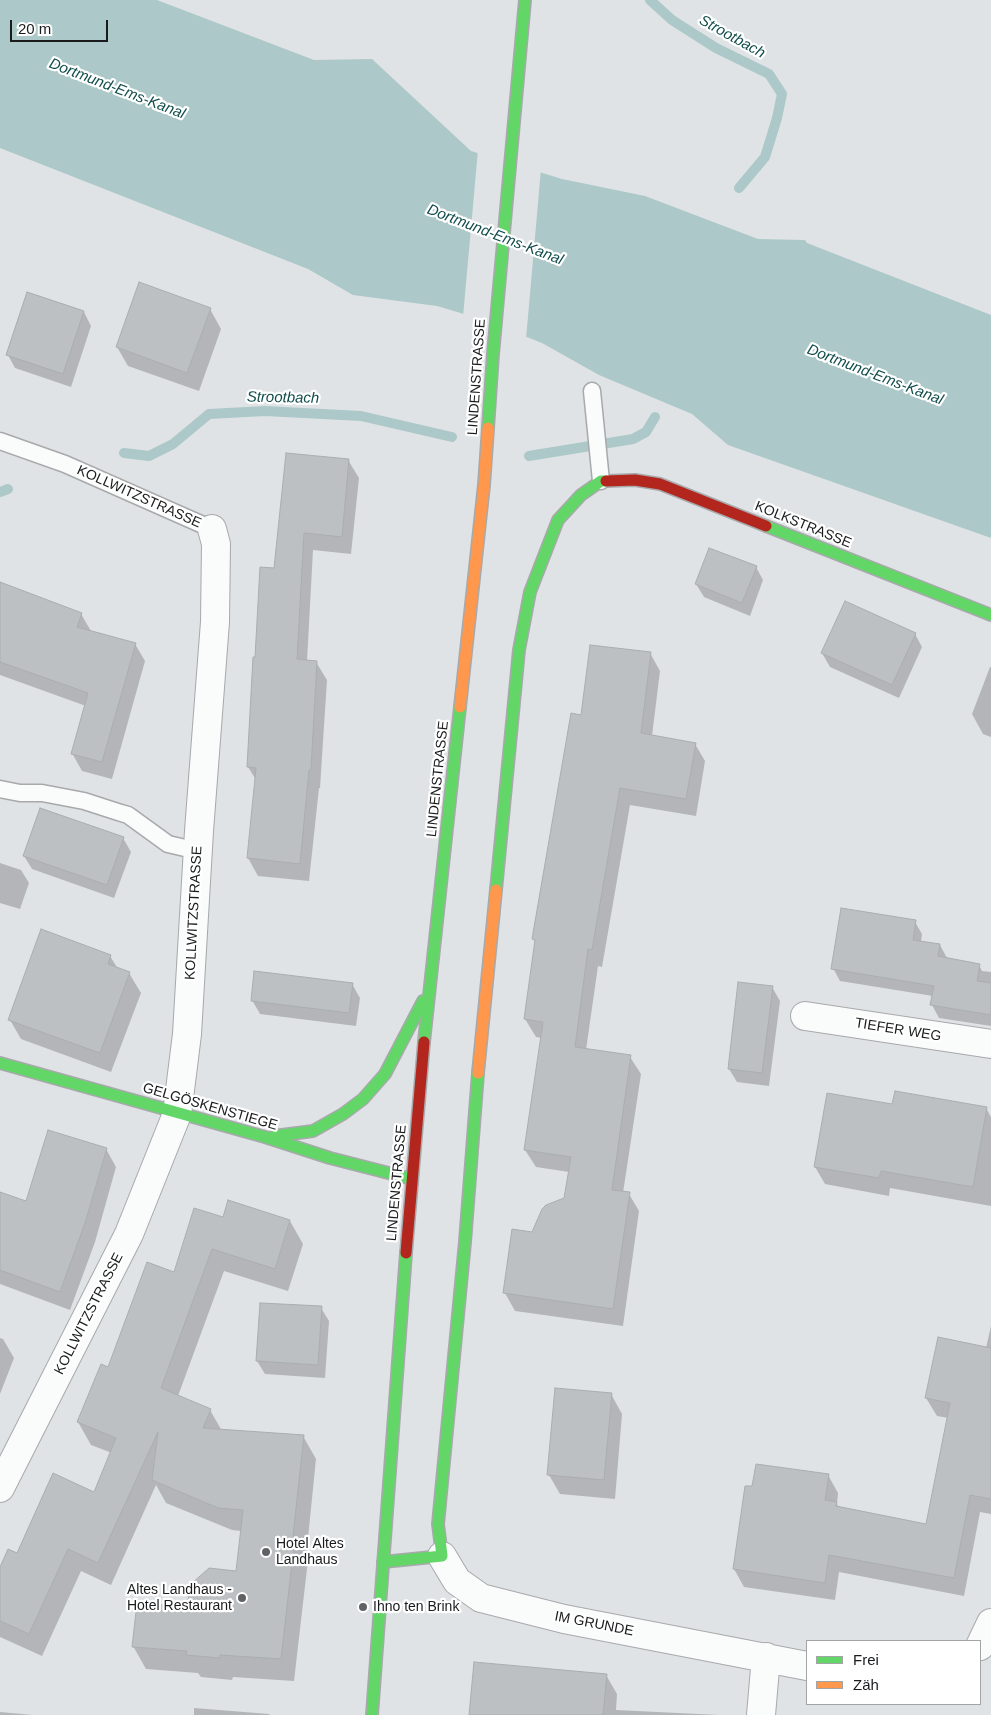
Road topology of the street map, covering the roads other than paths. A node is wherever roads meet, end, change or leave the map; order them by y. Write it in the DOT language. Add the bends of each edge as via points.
graph roads {
  1 [pos="525,0"];
  2 [pos="592,391"];
  3 [pos="0,441"];
  4 [pos="601,481"];
  5 [pos="212,529"];
  6 [pos="991,615"];
  7 [pos="0,789"];
  8 [pos="198,851"];
  9 [pos="429,991"];
  10 [pos="806,1016"];
  11 [pos="991,1044"];
  12 [pos="0,1063"];
  13 [pos="177,1114"];
  14 [pos="265,1138"];
  15 [pos="412,1178"];
  16 [pos="0,1488"];
  17 [pos="442,1556"];
  18 [pos="383,1562"];
  19 [pos="991,1623"];
  20 [pos="981,1644"];
  21 [pos="766,1658"];
  22 [pos="806,1666"];
  23 [pos="372,1715"];
  24 [pos="761,1715"];
  1 -- 9 [label="street, LINDENSTRASSE" via="484,486"];
  2 -- 4 [label="lane"];
  3 -- 5 [label="lane, KOLLWITZSTRASSE" via="65,464"];
  4 -- 6 [label="street, KOLKSTRASSE" via="635,480 660,484"];
  4 -- 17 [label="street" via="580,495 558,520 530,592 519,650 438,1524"];
  5 -- 8 [label="street, KOLLWITZSTRASSE" via="216,544 215,622"];
  7 -- 8 [label="lane" via="84,801 132,818 168,844"];
  8 -- 13 [label="street, KOLLWITZSTRASSE" via="187,1034"];
  9 -- 14 [label="street" via="385,1074 363,1099 313,1131"];
  9 -- 15 [label="street, LINDENSTRASSE"];
  10 -- 11 [label="street, TIEFER WEG"];
  12 -- 13 [label="street, GELGÖSKENSTIEGE"];
  13 -- 14 [label="street, GELGÖSKENSTIEGE"];
  13 -- 16 [label="street, KOLLWITZSTRASSE" via="129,1234"];
  14 -- 15 [label="street, GELGÖSKENSTIEGE"];
  15 -- 18 [label="street, LINDENSTRASSE"];
  17 -- 18 [label="street"];
  17 -- 21 [label="street, IM GRUNDE" via="457,1581 481,1598 564,1619"];
  18 -- 23 [label="street, LINDENSTRASSE"];
  19 -- 20 [label="street"];
  21 -- 22 [label="street, IM GRUNDE"];
  21 -- 24 [label="street"];
}
